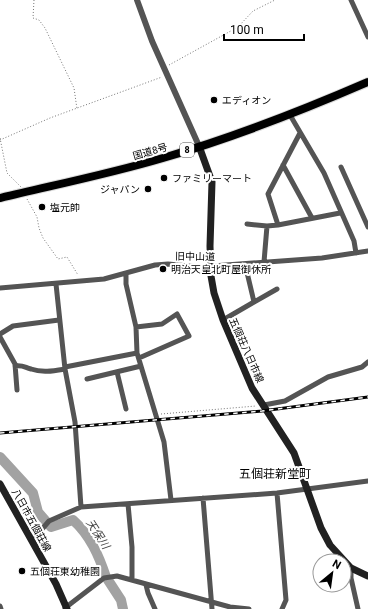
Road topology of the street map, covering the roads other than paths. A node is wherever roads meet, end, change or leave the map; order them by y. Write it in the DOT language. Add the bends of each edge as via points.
graph roads {
  1 [pos="138,0"];
  2 [pos="350,0"];
  3 [pos="368,37"];
  4 [pos="368,82"];
  5 [pos="290,115"];
  6 [pos="300,133"];
  7 [pos="199,146"];
  8 [pos="283,165"];
  9 [pos="341,167"];
  10 [pos="0,198"];
  11 [pos="340,213"];
  12 [pos="312,218"];
  13 [pos="247,224"];
  14 [pos="278,224"];
  15 [pos="267,226"];
  16 [pos="368,228"];
  17 [pos="368,251"];
  18 [pos="356,253"];
  19 [pos="264,262"];
  20 [pos="245,264"];
  21 [pos="211,265"];
  22 [pos="126,273"];
  23 [pos="56,284"];
  24 [pos="0,288"];
  25 [pos="277,289"];
  26 [pos="254,302"];
  27 [pos="59,320"];
  28 [pos="223,320"];
  29 [pos="136,327"];
  30 [pos="0,334"];
  31 [pos="1,340"];
  32 [pos="138,355"];
  33 [pos="368,362"];
  34 [pos="16,366"];
  35 [pos="141,366"];
  36 [pos="65,368"];
  37 [pos="117,372"];
  38 [pos="87,379"];
  39 [pos="16,390"];
  40 [pos="264,405"];
  41 [pos="126,409"];
  42 [pos="368,481"];
  43 [pos="0,484"];
  44 [pos="307,490"];
  45 [pos="277,493"];
  46 [pos="202,498"];
  47 [pos="171,500"];
  48 [pos="128,504"];
  49 [pos="81,507"];
  50 [pos="31,538"];
  51 [pos="337,553"];
  52 [pos="352,568"];
  53 [pos="368,576"];
  54 [pos="132,580"];
  55 [pos="352,582"];
  56 [pos="146,585"];
  57 [pos="210,602"];
  58 [pos="0,606"];
  59 [pos="66,608"];
  60 [pos="2,609"];
  61 [pos="155,609"];
  62 [pos="212,609"];
  63 [pos="249,609"];
  64 [pos="282,609"];
  65 [pos="358,609"];
  1 -- 7 [label="street" via="163,68"];
  2 -- 3 [label="street"];
  4 -- 5 [label="highway, 国道8号 / 8"];
  5 -- 6 [label="street"];
  5 -- 7 [label="highway, 国道8号 / 8"];
  6 -- 8 [label="street"];
  6 -- 11 [label="street" via="324,173"];
  7 -- 10 [label="highway, 国道8号 / 8" via="102,175"];
  7 -- 21 [label="main road, 五個荘八日市線" via="212,182"];
  8 -- 12 [label="street"];
  8 -- 14 [label="street" via="268,194"];
  9 -- 16 [label="street"];
  11 -- 12 [label="street"];
  11 -- 18 [label="street" via="354,241"];
  12 -- 14 [label="street"];
  13 -- 15 [label="street"];
  14 -- 15 [label="street"];
  15 -- 19 [label="street"];
  17 -- 18 [label="street, 旧中山道"];
  18 -- 19 [label="street, 旧中山道"];
  19 -- 20 [label="street, 旧中山道"];
  20 -- 21 [label="street, 旧中山道"];
  20 -- 26 [label="street"];
  21 -- 22 [label="street, 旧中山道" via="199,267 168,264"];
  21 -- 28 [label="main road, 五個荘八日市線" via="214,293"];
  22 -- 23 [label="street, 旧中山道" via="104,279"];
  22 -- 29 [label="street" via="126,284"];
  23 -- 24 [label="street, 旧中山道"];
  23 -- 27 [label="street"];
  25 -- 26 [label="street"];
  26 -- 28 [label="street"];
  27 -- 30 [label="street" via="13,326"];
  27 -- 36 [label="street"];
  28 -- 40 [label="main road, 五個荘八日市線" via="252,388"];
  29 -- 32 [label="street"];
  29 -- 32 [label="street" via="162,324 178,314 189,336"];
  31 -- 34 [label="street"];
  32 -- 35 [label="street"];
  32 -- 36 [label="street"];
  33 -- 40 [label="street" via="362,367 328,377 285,401"];
  34 -- 36 [label="street" via="22,365 50,372"];
  34 -- 39 [label="street"];
  35 -- 37 [label="street"];
  35 -- 47 [label="street" via="164,442"];
  36 -- 49 [label="street" via="75,422"];
  37 -- 38 [label="street"];
  37 -- 41 [label="street"];
  40 -- 44 [label="main road, 五個荘八日市線" via="289,444"];
  42 -- 44 [label="street"];
  43 -- 50 [label="main road, 八日市五個荘線"];
  44 -- 45 [label="street"];
  44 -- 51 [label="main road, 五個荘八日市線" via="321,528"];
  45 -- 46 [label="street"];
  45 -- 64 [label="street" via="286,600"];
  46 -- 47 [label="street"];
  46 -- 57 [label="street"];
  47 -- 48 [label="street"];
  48 -- 49 [label="street"];
  48 -- 54 [label="street"];
  49 -- 50 [label="street" via="49,521"];
  50 -- 59 [label="main road, 八日市五個荘線"];
  52 -- 53 [label="main road, 五個荘八日市線"];
  54 -- 56 [label="street"];
  54 -- 59 [label="street" via="117,576 104,578"];
  55 -- 65 [label="street"];
  56 -- 57 [label="street"];
  56 -- 61 [label="street"];
  57 -- 62 [label="street"];
  57 -- 63 [label="street"];
  58 -- 60 [label="street"];
}
